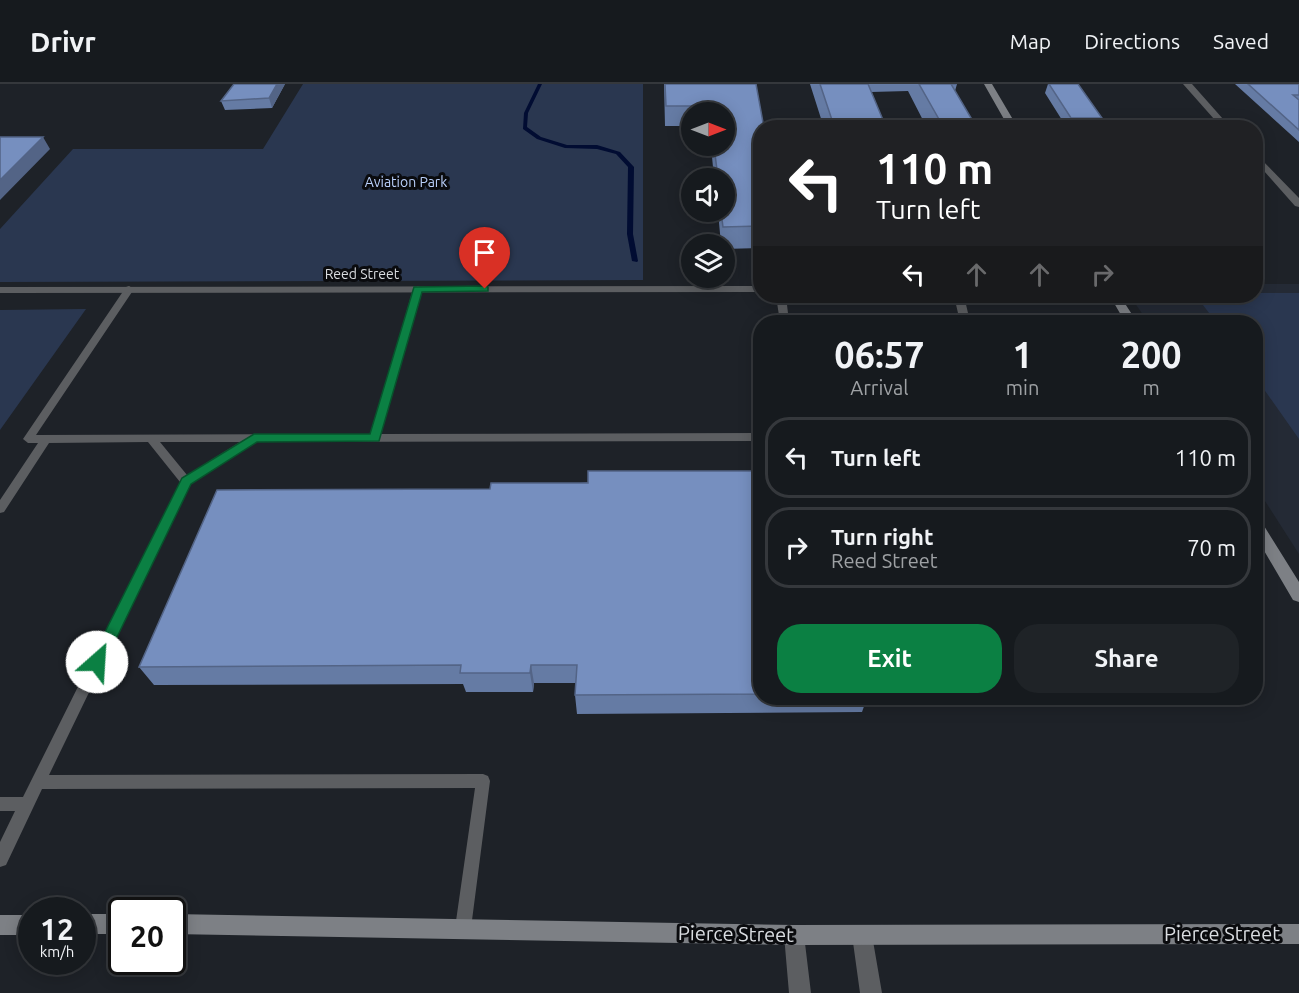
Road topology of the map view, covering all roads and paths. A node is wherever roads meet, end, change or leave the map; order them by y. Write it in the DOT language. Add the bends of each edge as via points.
graph roads {
  1 [pos="988,84"];
  2 [pos="1186,84"];
  3 [pos="1009,120"];
  4 [pos="1220,120"];
  5 [pos="1263,165"];
  6 [pos="1299,204"];
  7 [pos="418,289"];
  8 [pos="753,289"];
  9 [pos="0,290"];
  10 [pos="129,290"];
  11 [pos="753,437"];
  12 [pos="150,438"];
  13 [pos="254,438"];
  14 [pos="375,438"];
  15 [pos="46,439"];
  16 [pos="186,481"];
  17 [pos="0,508"];
  18 [pos="1263,537"];
  19 [pos="1299,596"];
  20 [pos="38,782"];
  21 [pos="0,804"];
  22 [pos="27,804"];
  23 [pos="0,859"];
  24 [pos="18,924"];
  25 [pos="186,924"];
  26 [pos="0,925"];
  27 [pos="463,928"];
  28 [pos="1299,934"];
  29 [pos="794,935"];
  30 [pos="862,935"];
  31 [pos="800,993"];
  32 [pos="871,993"];
  1 -- 3 [label="street"];
  2 -- 4 [label="street"];
  5 -- 6 [label="street"];
  7 -- 8 [label="street, Reed Street"];
  7 -- 10 [label="street, Reed Street"];
  7 -- 14 [label="lane"];
  9 -- 10 [label="street, Reed Street"];
  10 -- 15 [label="lane" via="28,439"];
  11 -- 14 [label="lane"];
  12 -- 13 [label="lane"];
  12 -- 15 [label="lane"];
  12 -- 16 [label="lane"];
  13 -- 14 [label="lane"];
  13 -- 16 [label="lane"];
  15 -- 17 [label="lane"];
  16 -- 20 [label="lane"];
  18 -- 19 [label="street"];
  20 -- 22 [label="lane"];
  20 -- 27 [label="lane" via="483,781"];
  21 -- 22 [label="lane"];
  22 -- 23 [label="lane"];
  24 -- 26 [label="street"];
  25 -- 27 [label="street, Pierce Street"];
  27 -- 29 [label="street, Pierce Street"];
  28 -- 30 [label="street, Pierce Street"];
  29 -- 30 [label="street, Pierce Street"];
  29 -- 31 [label="street"];
  30 -- 32 [label="street"];
}
